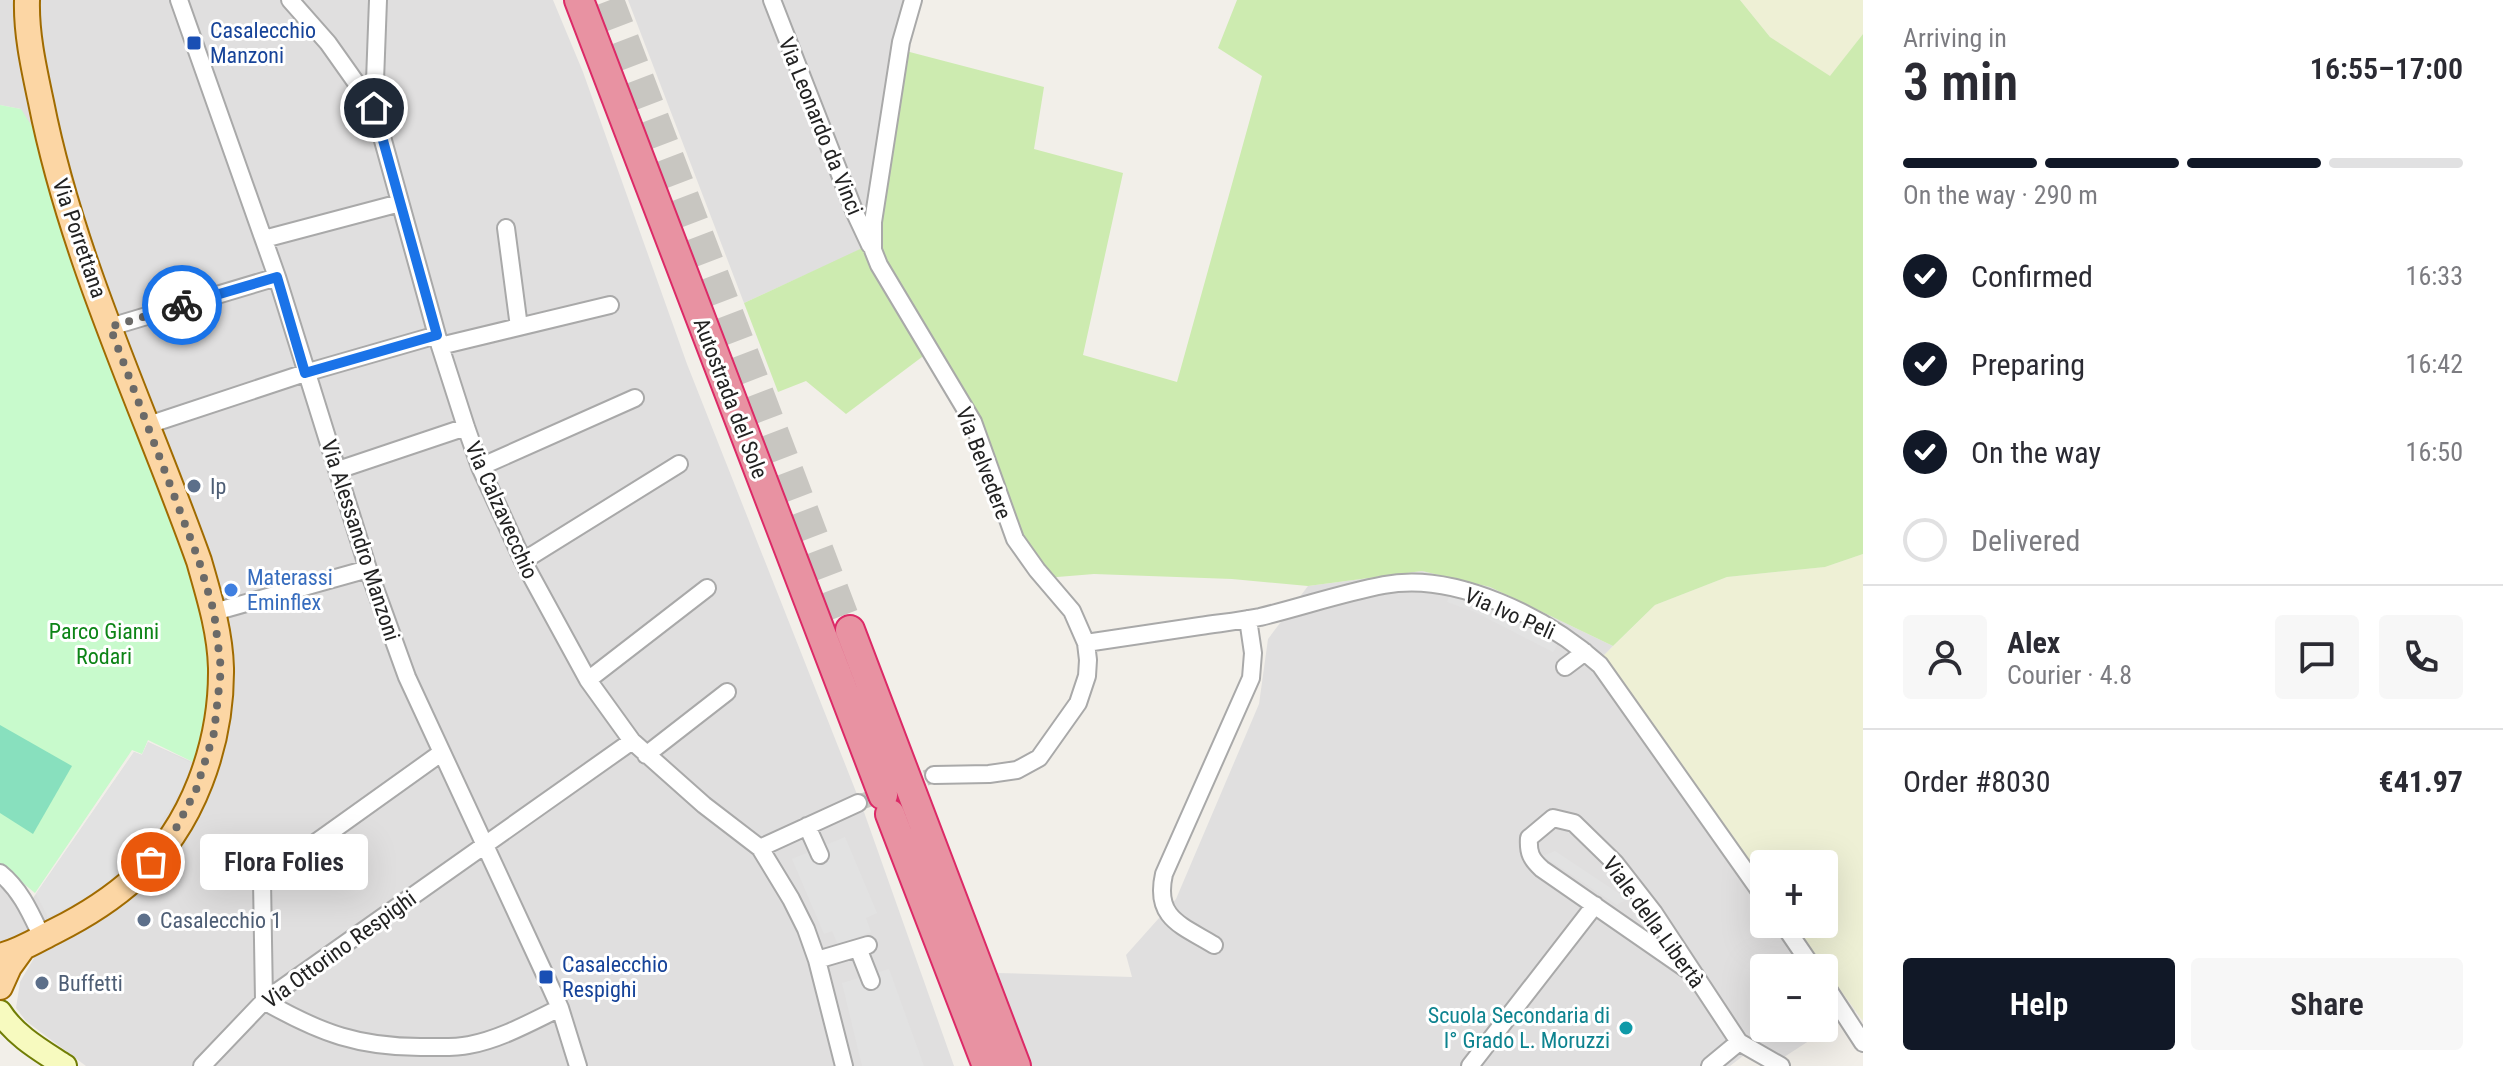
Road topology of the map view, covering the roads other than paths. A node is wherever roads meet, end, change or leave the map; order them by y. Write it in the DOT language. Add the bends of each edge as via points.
graph roads {
  1 [pos="27,0"];
  2 [pos="179,0"];
  3 [pos="290,0"];
  4 [pos="378,0"];
  5 [pos="579,0"];
  6 [pos="772,0"];
  7 [pos="913,0"];
  8 [pos="374,108"];
  9 [pos="400,203"];
  10 [pos="506,228"];
  11 [pos="264,239"];
  12 [pos="873,250"];
  13 [pos="277,277"];
  14 [pos="610,305"];
  15 [pos="110,327"];
  16 [pos="519,327"];
  17 [pos="439,341"];
  18 [pos="305,373"];
  19 [pos="635,398"];
  20 [pos="148,425"];
  21 [pos="466,427"];
  22 [pos="679,464"];
  23 [pos="480,467"];
  24 [pos="338,470"];
  25 [pos="523,561"];
  26 [pos="368,569"];
  27 [pos="707,588"];
  28 [pos="214,612"];
  29 [pos="1248,619"];
  30 [pos="850,630"];
  31 [pos="1086,643"];
  32 [pos="1585,652"];
  33 [pos="1565,667"];
  34 [pos="588,680"];
  35 [pos="727,692"];
  36 [pos="632,741"];
  37 [pos="441,753"];
  38 [pos="646,755"];
  39 [pos="934,775"];
  40 [pos="877,804"];
  41 [pos="807,826"];
  42 [pos="486,844"];
  43 [pos="760,848"];
  44 [pos="820,855"];
  45 [pos="0,873"];
  46 [pos="1750,877"];
  47 [pos="1595,905"];
  48 [pos="1214,945"];
  49 [pos="21,948"];
  50 [pos="817,960"];
  51 [pos="1695,975"];
  52 [pos="871,981"];
  53 [pos="0,987"];
  54 [pos="264,1001"];
  55 [pos="1838,1005"];
  56 [pos="560,1008"];
  57 [pos="0,1012"];
  58 [pos="0,1039"];
  59 [pos="1739,1042"];
  60 [pos="31,1043"];
  61 [pos="1863,1043"];
  62 [pos="65,1066"];
  63 [pos="202,1066"];
  64 [pos="578,1066"];
  65 [pos="844,1066"];
  66 [pos="987,1066"];
  67 [pos="1016,1066"];
  68 [pos="1470,1066"];
  69 [pos="1710,1066"];
  70 [pos="1781,1066"];
  1 -- 15 [label="main road, Via Porrettana" via="48,137 73,229"];
  2 -- 11 [label="street, Via Alessandro Manzoni"];
  3 -- 8 [label="street, Via Calzavecchio"];
  4 -- 8 [label="street"];
  5 -- 40 [label="highway, Autostrada del Sole"];
  6 -- 12 [label="street, Via Leonardo da Vinci"];
  7 -- 12 [label="street, Via Belvedere" via="901,42"];
  8 -- 9 [label="street, Via Calzavecchio"];
  9 -- 11 [label="street"];
  9 -- 17 [label="street, Via Calzavecchio"];
  10 -- 16 [label="street"];
  11 -- 13 [label="street, Via Alessandro Manzoni"];
  12 -- 31 [label="street, Via Belvedere" via="973,422 1015,539 1072,611"];
  13 -- 15 [label="street"];
  13 -- 18 [label="street, Via Alessandro Manzoni"];
  14 -- 16 [label="street"];
  15 -- 20 [label="main road, Via Porrettana"];
  16 -- 17 [label="street"];
  17 -- 18 [label="street"];
  17 -- 21 [label="street, Via Calzavecchio"];
  18 -- 20 [label="street"];
  18 -- 24 [label="street, Via Alessandro Manzoni"];
  19 -- 23 [label="street"];
  20 -- 28 [label="main road, Via Porrettana"];
  21 -- 23 [label="street, Via Calzavecchio"];
  21 -- 24 [label="street"];
  22 -- 25 [label="street"];
  23 -- 25 [label="street, Via Calzavecchio"];
  24 -- 26 [label="street, Via Alessandro Manzoni"];
  25 -- 34 [label="street, Via Calzavecchio"];
  26 -- 28 [label="street"];
  26 -- 37 [label="street, Via Alessandro Manzoni"];
  27 -- 34 [label="street"];
  28 -- 49 [label="main road, Via Porrettana" via="219,700 206,763 185,814 138,876 97,908"];
  29 -- 31 [label="street, Via Ivo Peli"];
  29 -- 32 [label="street, Via Ivo Peli" via="1386,584 1427,582 1515,610"];
  29 -- 48 [label="street" via="1251,678 1160,892 1166,913"];
  30 -- 67 [label="highway"];
  31 -- 39 [label="street, Via Belvedere" via="1083,691 1039,758 1017,770"];
  32 -- 33 [label="street"];
  32 -- 46 [label="street, Via Ivo Peli" via="1600,665"];
  34 -- 36 [label="street, Via Calzavecchio"];
  35 -- 38 [label="street"];
  36 -- 38 [label="street, Via Calzavecchio"];
  36 -- 42 [label="street, Via Ottorino Respighi"];
  37 -- 42 [label="street, Via Alessandro Manzoni"];
  37 -- 54 [label="street" via="262,881"];
  38 -- 43 [label="street, Via Calzavecchio"];
  40 -- 41 [label="street"];
  40 -- 66 [label="highway, Autostrada del Sole"];
  41 -- 43 [label="street"];
  41 -- 44 [label="street"];
  42 -- 54 [label="street, Via Ottorino Respighi"];
  42 -- 56 [label="street, Via Alessandro Manzoni"];
  43 -- 50 [label="street, Via Calzavecchio" via="791,899"];
  45 -- 49 [label="street" via="28,907"];
  47 -- 51 [label="street"];
  47 -- 51 [label="street, Viale della Libertà" via="1532,860 1529,838 1553,818 1574,823 1615,863"];
  47 -- 68 [label="street, Viale della Libertà"];
  49 -- 53 [label="main road"];
  50 -- 52 [label="street" via="863,947"];
  50 -- 65 [label="street, Via Calzavecchio"];
  51 -- 59 [label="street, Viale della Libertà"];
  54 -- 56 [label="street" via="352,1041 407,1047 470,1045"];
  54 -- 63 [label="street, Via Ottorino Respighi"];
  55 -- 61 [label="street"];
  56 -- 64 [label="street, Via Alessandro Manzoni"];
  57 -- 60 [label="main road"];
  58 -- 60 [label="main road"];
  59 -- 69 [label="street"];
  59 -- 70 [label="street, Viale della Libertà"];
  60 -- 62 [label="main road"];
}
